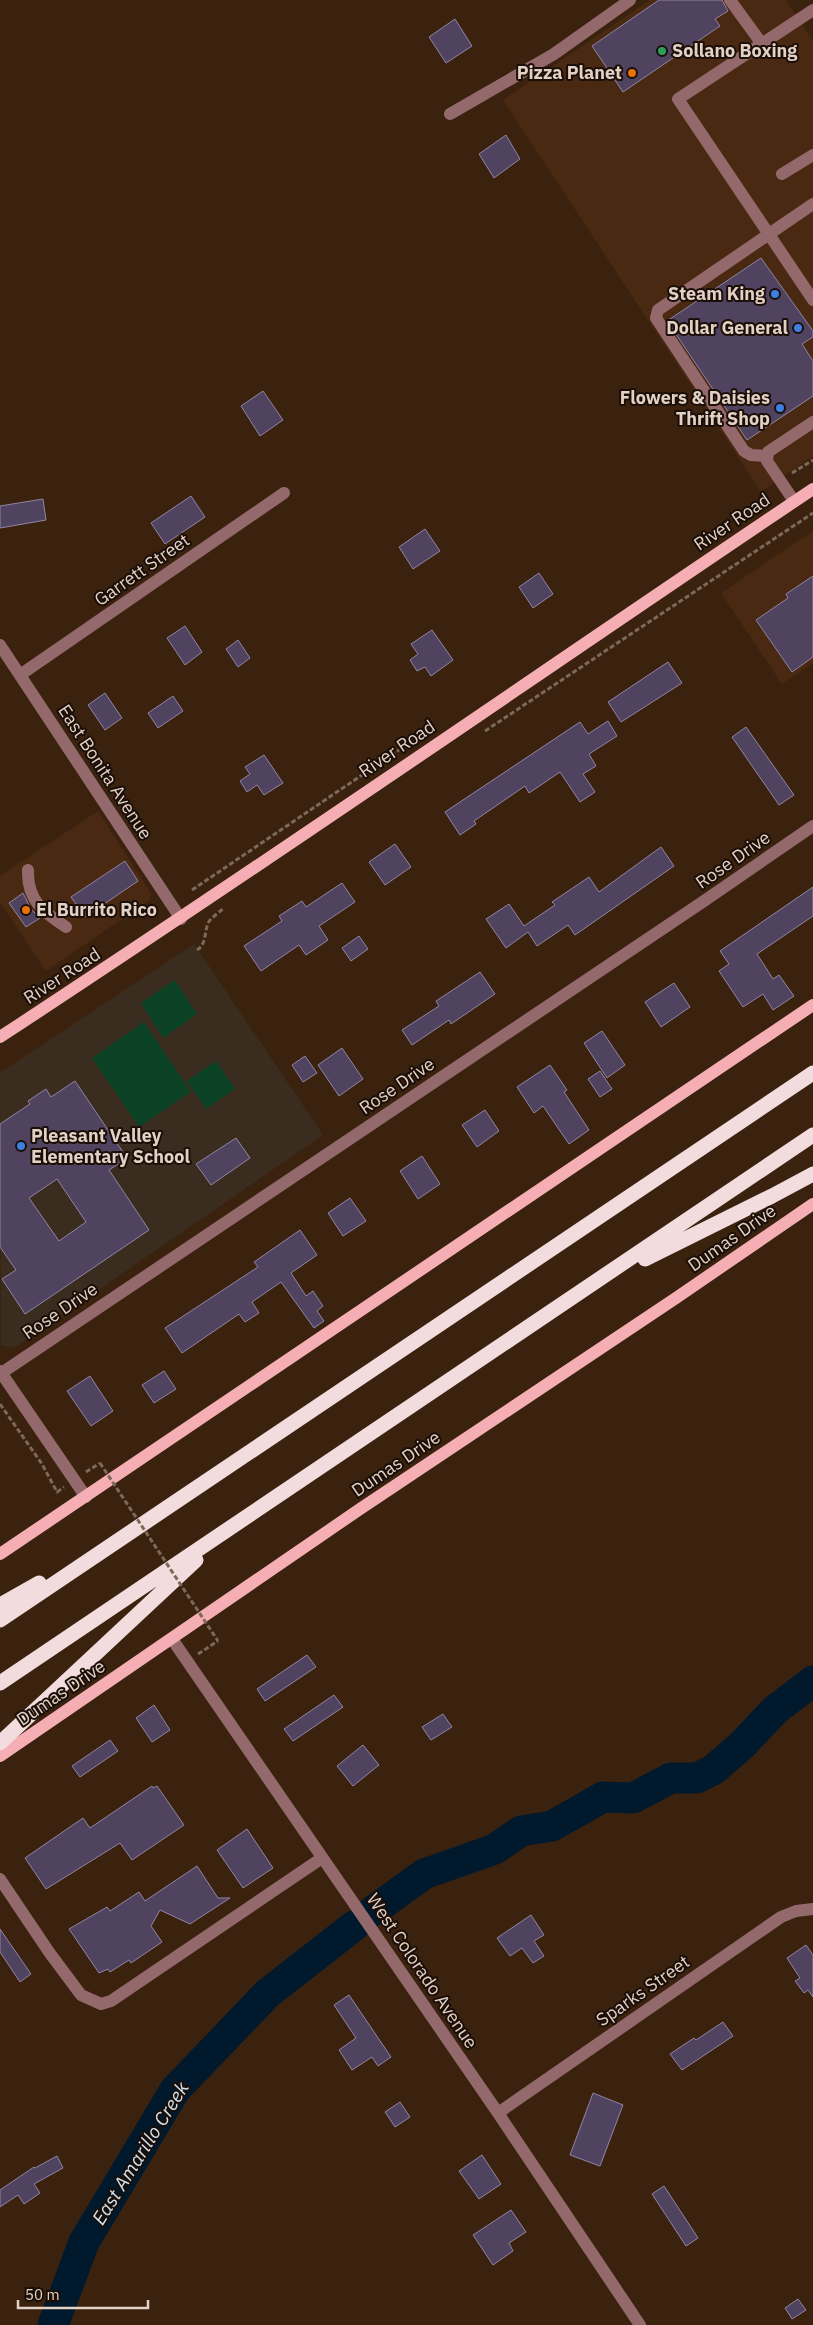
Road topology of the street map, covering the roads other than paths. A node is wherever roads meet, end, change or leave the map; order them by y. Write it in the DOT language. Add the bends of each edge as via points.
graph roads {
  1 [pos="630,0"];
  2 [pos="730,0"];
  3 [pos="813,10"];
  4 [pos="762,44"];
  5 [pos="450,114"];
  6 [pos="813,155"];
  7 [pos="782,174"];
  8 [pos="813,204"];
  9 [pos="769,235"];
  10 [pos="813,300"];
  11 [pos="813,422"];
  12 [pos="766,456"];
  13 [pos="813,488"];
  14 [pos="284,493"];
  15 [pos="794,501"];
  16 [pos="0,645"];
  17 [pos="20,675"];
  18 [pos="813,826"];
  19 [pos="28,870"];
  20 [pos="181,919"];
  21 [pos="66,927"];
  22 [pos="813,1005"];
  23 [pos="0,1037"];
  24 [pos="813,1068"];
  25 [pos="813,1073"];
  26 [pos="796,1084"];
  27 [pos="813,1135"];
  28 [pos="813,1174"];
  29 [pos="813,1204"];
  30 [pos="596,1283"];
  31 [pos="0,1373"];
  32 [pos="86,1497"];
  33 [pos="229,1529"];
  34 [pos="127,1533"];
  35 [pos="0,1554"];
  36 [pos="0,1605"];
  37 [pos="0,1620"];
  38 [pos="172,1639"];
  39 [pos="0,1683"];
  40 [pos="0,1743"];
  41 [pos="0,1756"];
  42 [pos="322,1858"];
  43 [pos="0,1879"];
  44 [pos="813,1909"];
  45 [pos="498,2113"];
  46 [pos="640,2325"];
  1 -- 5 [label="street" via="554,54"];
  2 -- 4 [label="street"];
  3 -- 4 [label="street"];
  4 -- 9 [label="street" via="678,99"];
  6 -- 7 [label="street"];
  8 -- 9 [label="street"];
  9 -- 10 [label="street"];
  9 -- 12 [label="street" via="658,310 656,318 744,451"];
  11 -- 12 [label="street"];
  12 -- 15 [label="street"];
  13 -- 15 [label="main road, River Road"];
  14 -- 17 [label="street, Garrett Street"];
  15 -- 20 [label="main road, River Road"];
  16 -- 17 [label="street, East Bonita Avenue"];
  17 -- 20 [label="street, East Bonita Avenue"];
  18 -- 31 [label="street, Rose Drive"];
  19 -- 21 [label="street" via="27,886 43,910"];
  20 -- 23 [label="main road, River Road"];
  22 -- 32 [label="main road"];
  24 -- 26 [label="highway"];
  25 -- 26 [label="highway"];
  26 -- 34 [label="highway"];
  27 -- 30 [label="highway"];
  28 -- 30 [label="highway"];
  29 -- 38 [label="main road, Dumas Drive"];
  30 -- 33 [label="highway"];
  31 -- 32 [label="street"];
  32 -- 35 [label="main road"];
  33 -- 39 [label="highway"];
  33 -- 40 [label="highway"];
  34 -- 36 [label="highway"];
  34 -- 37 [label="highway"];
  38 -- 41 [label="main road, Dumas Drive"];
  38 -- 42 [label="street, West Colorado Avenue"];
  42 -- 43 [label="street" via="111,2001 100,2004 80,1995"];
  42 -- 45 [label="street, West Colorado Avenue"];
  44 -- 45 [label="street, Sparks Street" via="781,1917"];
  45 -- 46 [label="street, West Colorado Avenue"];
}
